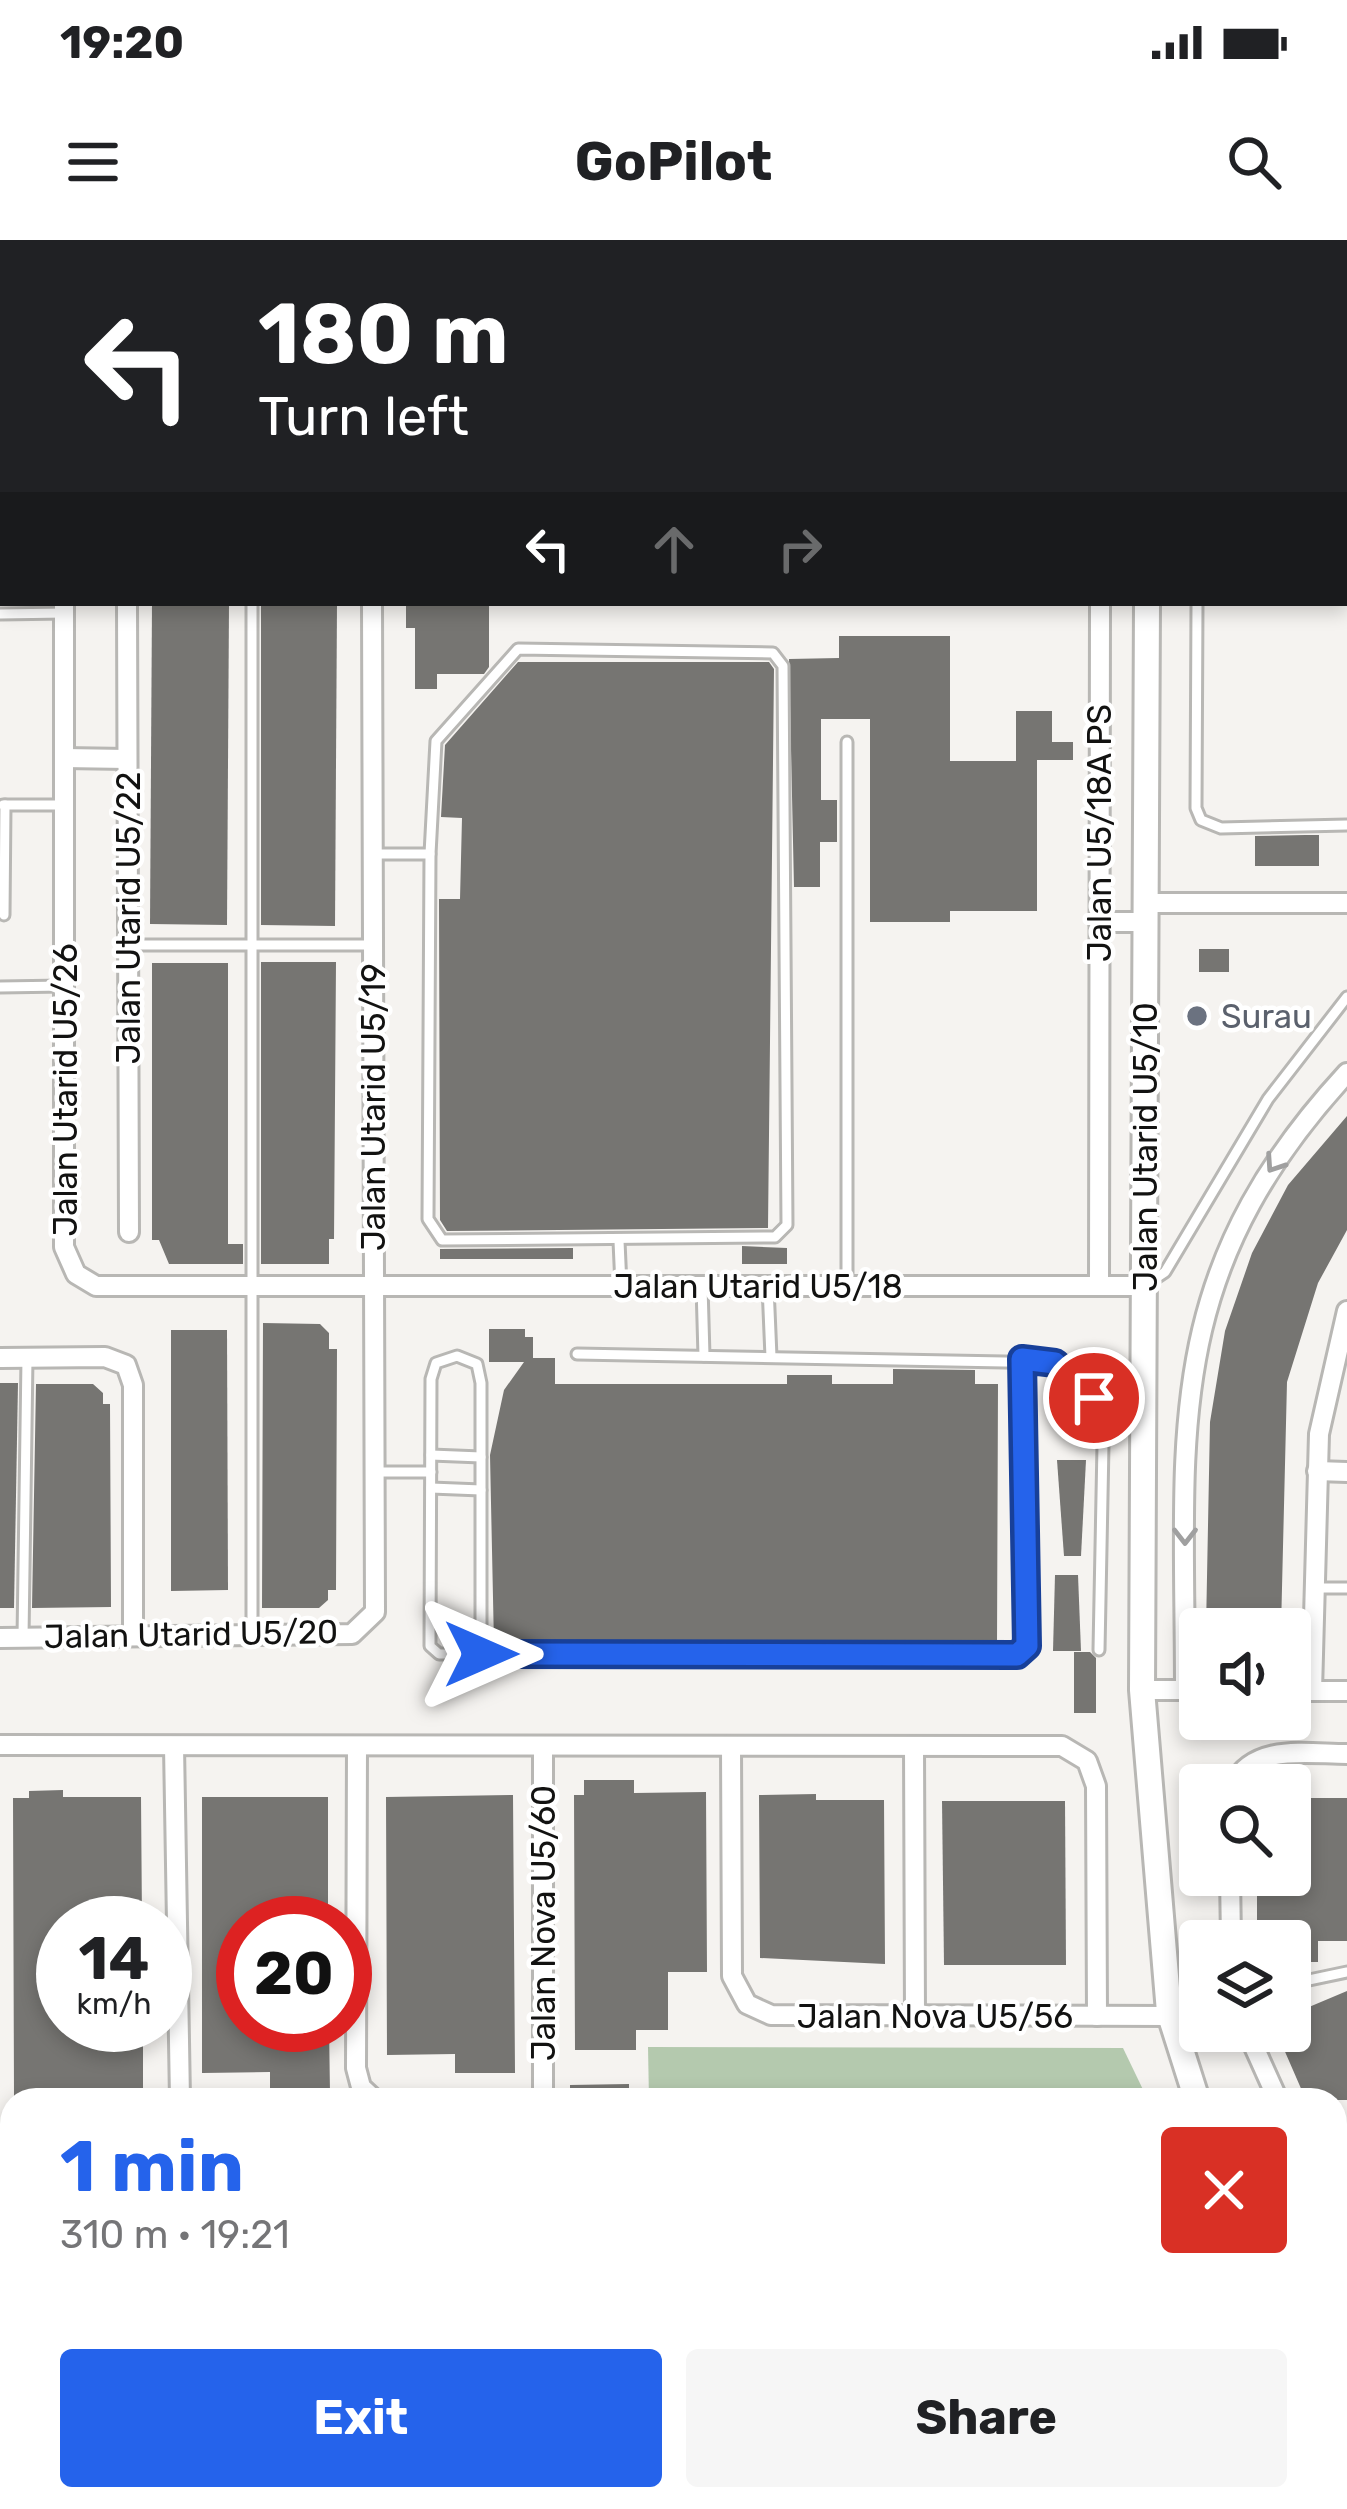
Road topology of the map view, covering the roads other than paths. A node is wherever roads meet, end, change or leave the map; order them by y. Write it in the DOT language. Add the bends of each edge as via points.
graph roads {
  1 [pos="127,606"];
  2 [pos="252,606"];
  3 [pos="372,606"];
  4 [pos="1100,606"];
  5 [pos="1147,606"];
  6 [pos="1197,606"];
  7 [pos="64,608"];
  8 [pos="0,614"];
  9 [pos="847,742"];
  10 [pos="64,758"];
  11 [pos="128,759"];
  12 [pos="3,805"];
  13 [pos="64,805"];
  14 [pos="1347,825"];
  15 [pos="372,854"];
  16 [pos="430,854"];
  17 [pos="1347,903"];
  18 [pos="1146,912"];
  19 [pos="4,915"];
  20 [pos="1099,922"];
  21 [pos="128,945"];
  22 [pos="252,945"];
  23 [pos="372,945"];
  24 [pos="0,986"];
  25 [pos="64,986"];
  26 [pos="1347,997"];
  27 [pos="1347,1073"];
  28 [pos="129,1232"];
  29 [pos="619,1241"];
  30 [pos="253,1286"];
  31 [pos="373,1286"];
  32 [pos="621,1286"];
  33 [pos="702,1286"];
  34 [pos="768,1286"];
  35 [pos="847,1286"];
  36 [pos="1099,1286"];
  37 [pos="1144,1286"];
  38 [pos="1347,1311"];
  39 [pos="577,1354"];
  40 [pos="704,1355"];
  41 [pos="771,1357"];
  42 [pos="0,1358"];
  43 [pos="27,1358"];
  44 [pos="1022,1359"];
  45 [pos="430,1455"];
  46 [pos="481,1457"];
  47 [pos="1316,1471"];
  48 [pos="374,1472"];
  49 [pos="430,1472"];
  50 [pos="1347,1472"];
  51 [pos="430,1488"];
  52 [pos="481,1490"];
  53 [pos="1316,1588"];
  54 [pos="1347,1588"];
  55 [pos="1190,1608"];
  56 [pos="375,1612"];
  57 [pos="252,1635"];
  58 [pos="133,1636"];
  59 [pos="0,1638"];
  60 [pos="23,1638"];
  61 [pos="1100,1650"];
  62 [pos="481,1654"];
  63 [pos="1142,1690"];
  64 [pos="1179,1690"];
  65 [pos="1312,1691"];
  66 [pos="1347,1691"];
  67 [pos="0,1745"];
  68 [pos="173,1746"];
  69 [pos="357,1746"];
  70 [pos="543,1746"];
  71 [pos="731,1746"];
  72 [pos="914,1746"];
  73 [pos="1347,1754"];
  74 [pos="1253,1764"];
  75 [pos="1347,1972"];
  76 [pos="1311,1980"];
  77 [pos="915,2016"];
  78 [pos="1097,2016"];
  79 [pos="1171,2016"];
  80 [pos="1256,2052"];
  81 [pos="180,2088"];
  82 [pos="362,2088"];
  83 [pos="543,2088"];
  84 [pos="1193,2088"];
  85 [pos="1273,2088"];
  1 -- 11 [label="street, Jalan Utarid U5/22"];
  2 -- 22 [label="lane"];
  3 -- 15 [label="street, Jalan Utarid U5/19"];
  4 -- 20 [label="street, Jalan U5/18A PS"];
  5 -- 18 [label="street, Jalan Utarid U5/10"];
  6 -- 14 [label="lane" via="1201,820 1221,828"];
  7 -- 8 [label="lane"];
  7 -- 10 [label="street, Jalan Utarid U5/26"];
  9 -- 35 [label="lane"];
  10 -- 11 [label="street"];
  10 -- 13 [label="street, Jalan Utarid U5/26"];
  11 -- 21 [label="street, Jalan Utarid U5/22"];
  12 -- 13 [label="lane"];
  12 -- 19 [label="lane"];
  13 -- 25 [label="street, Jalan Utarid U5/26"];
  15 -- 16 [label="lane"];
  15 -- 23 [label="street, Jalan Utarid U5/19"];
  16 -- 29 [label="lane" via="428,1219 442,1240"];
  16 -- 29 [label="lane" via="436,741 518,649 773,653 783,666 787,1225 776,1237"];
  17 -- 18 [label="street"];
  18 -- 20 [label="street"];
  18 -- 37 [label="street, Jalan Utarid U5/10"];
  20 -- 36 [label="street, Jalan U5/18A PS"];
  21 -- 22 [label="lane"];
  21 -- 28 [label="street, Jalan Utarid U5/22"];
  22 -- 23 [label="lane"];
  22 -- 30 [label="lane"];
  23 -- 31 [label="street, Jalan Utarid U5/19"];
  24 -- 25 [label="lane"];
  25 -- 30 [label="street, Jalan Utarid U5/26" via="64,1246 76,1274 97,1286"];
  26 -- 37 [label="lane" via="1268,1099 1165,1272"];
  27 -- 55 [label="street, one-way" via="1264,1177 1206,1304 1185,1429"];
  29 -- 32 [label="lane"];
  30 -- 31 [label="street, Jalan Utarid U5/26"];
  30 -- 57 [label="lane"];
  31 -- 32 [label="street, Jalan Utarid U5/18"];
  31 -- 48 [label="street, Jalan Utarid U5/19"];
  32 -- 33 [label="street, Jalan Utarid U5/18"];
  33 -- 34 [label="street, Jalan Utarid U5/18"];
  33 -- 40 [label="lane"];
  34 -- 35 [label="street, Jalan Utarid U5/18"];
  34 -- 41 [label="lane"];
  35 -- 36 [label="street, Jalan Utarid U5/18"];
  36 -- 37 [label="street, Jalan Utarid U5/18"];
  37 -- 63 [label="street, Jalan Utarid U5/10"];
  38 -- 47 [label="street" via="1326,1386"];
  39 -- 40 [label="lane"];
  40 -- 41 [label="lane"];
  41 -- 44 [label="lane"];
  42 -- 43 [label="street"];
  43 -- 58 [label="street" via="105,1357 126,1365 133,1384"];
  43 -- 60 [label="lane"];
  44 -- 61 [label="lane" via="1055,1363 1094,1398 1103,1445"];
  44 -- 62 [label="lane" via="1027,1646 1017,1655"];
  45 -- 46 [label="lane"];
  45 -- 46 [label="lane" via="430,1379 436,1363 457,1355 477,1364"];
  45 -- 49 [label="lane"];
  46 -- 52 [label="lane"];
  47 -- 50 [label="street"];
  47 -- 53 [label="street"];
  48 -- 49 [label="lane"];
  48 -- 56 [label="street, Jalan Utarid U5/19"];
  49 -- 51 [label="lane"];
  51 -- 52 [label="lane"];
  51 -- 62 [label="lane" via="430,1646 439,1654"];
  52 -- 62 [label="lane"];
  53 -- 54 [label="lane"];
  53 -- 65 [label="street"];
  56 -- 57 [label="street, Jalan Utarid U5/20" via="352,1634"];
  57 -- 58 [label="street, Jalan Utarid U5/20"];
  58 -- 60 [label="street, Jalan Utarid U5/20"];
  59 -- 60 [label="street, Jalan Utarid U5/20"];
  63 -- 64 [label="street"];
  63 -- 79 [label="street, Jalan Utarid U5/10"];
  65 -- 66 [label="street"];
  67 -- 68 [label="street"];
  68 -- 69 [label="street"];
  68 -- 81 [label="street"];
  69 -- 70 [label="street"];
  69 -- 82 [label="street"];
  70 -- 71 [label="street"];
  70 -- 83 [label="street, Jalan Nova U5/60"];
  71 -- 72 [label="street"];
  71 -- 77 [label="street, Jalan Nova U5/56" via="732,1976 746,2003 771,2015"];
  72 -- 77 [label="street"];
  72 -- 78 [label="street" via="1062,1747 1087,1761 1096,1786"];
  73 -- 74 [label="street" via="1270,1754"];
  75 -- 76 [label="lane"];
  77 -- 78 [label="street, Jalan Nova U5/56"];
  78 -- 79 [label="street, Jalan Nova U5/56"];
  79 -- 84 [label="street, Jalan Utarid U5/10"];
  80 -- 85 [label="street"];
}
